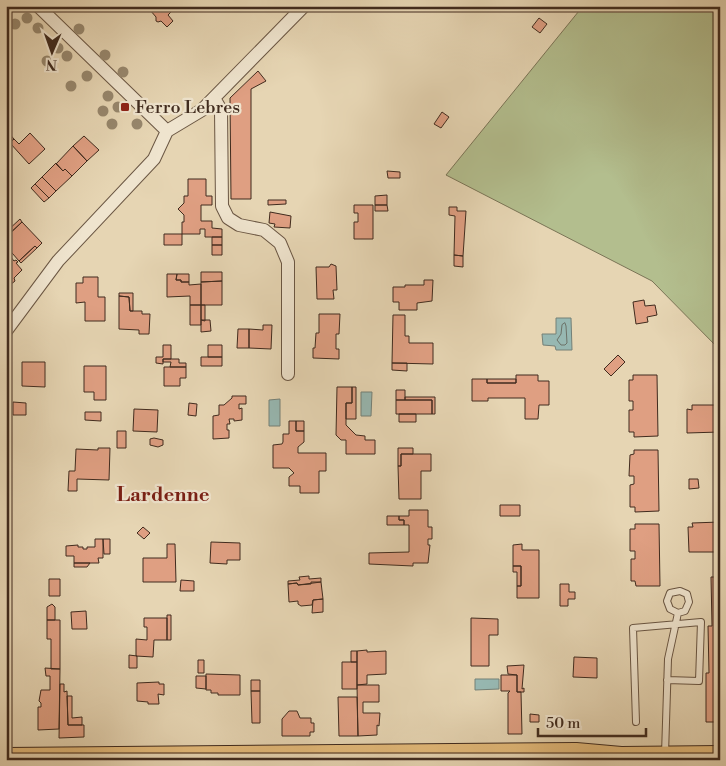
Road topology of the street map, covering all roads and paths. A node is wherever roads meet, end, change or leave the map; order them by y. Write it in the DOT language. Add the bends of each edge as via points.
graph roads {
  1 [pos="38,6"];
  2 [pos="304,6"];
  3 [pos="214,98"];
  4 [pos="167,131"];
  5 [pos="6,331"];
  6 [pos="288,374"];
  7 [pos="678,613"];
  8 [pos="676,624"];
  9 [pos="667,680"];
  10 [pos="636,722"];
  11 [pos="720,746"];
  12 [pos="666,751"];
  13 [pos="720,756"];
  14 [pos="6,758"];
  15 [pos="87,758"];
  1 -- 4 [label="street"];
  2 -- 3 [label="street"];
  3 -- 4 [label="street" via="202,110"];
  3 -- 6 [label="street" via="221,110 222,206 228,218 239,225 264,230 280,243 288,262"];
  4 -- 5 [label="street" via="154,158 58,261"];
  7 -- 8 [label="lane"];
  8 -- 9 [label="lane"];
  8 -- 9 [label="lane" via="701,622 699,681"];
  8 -- 10 [label="lane" via="633,628"];
  9 -- 12 [label="lane"];
  11 -- 12 [label="main road"];
  12 -- 13 [label="main road"];
  12 -- 15 [label="main road" via="620,746 576,753"];
  14 -- 15 [label="main road"];
}
